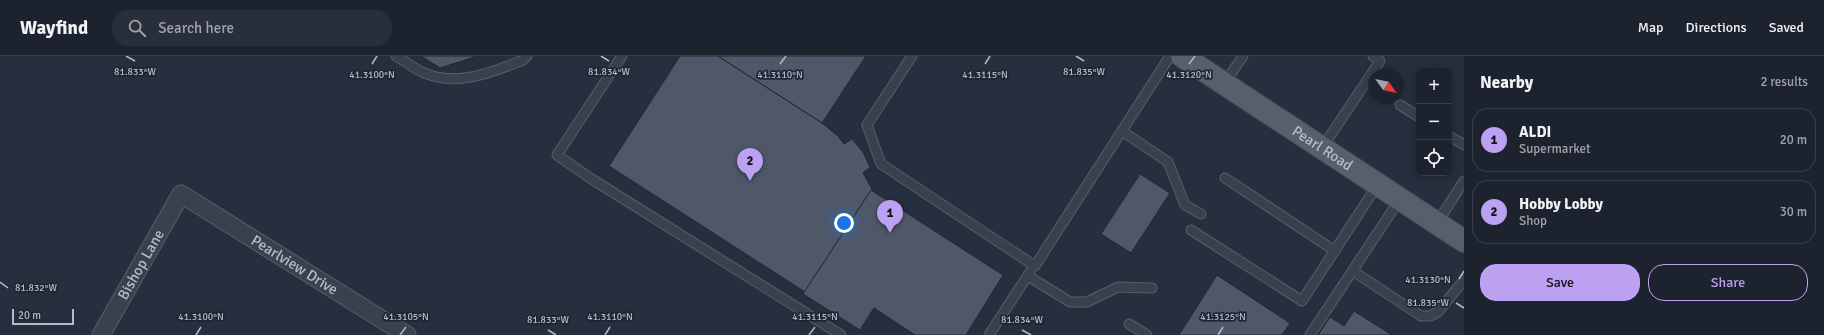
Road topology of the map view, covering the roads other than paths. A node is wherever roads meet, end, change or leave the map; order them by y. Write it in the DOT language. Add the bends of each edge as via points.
graph roads {
  1 [pos="396,56"];
  2 [pos="527,56"];
  3 [pos="622,56"];
  4 [pos="912,56"];
  5 [pos="1170,56"];
  6 [pos="1182,56"];
  7 [pos="1243,56"];
  8 [pos="1373,56"];
  9 [pos="1224,84"];
  10 [pos="1400,105"];
  11 [pos="1416,114"];
  12 [pos="1122,131"];
  13 [pos="1452,138"];
  14 [pos="1464,145"];
  15 [pos="1322,148"];
  16 [pos="1225,178"];
  17 [pos="1464,181"];
  18 [pos="1378,184"];
  19 [pos="181,194"];
  20 [pos="1400,199"];
  21 [pos="1201,214"];
  22 [pos="1437,223"];
  23 [pos="1191,230"];
  24 [pos="1464,240"];
  25 [pos="1335,251"];
  26 [pos="1035,266"];
  27 [pos="1353,271"];
  28 [pos="1028,276"];
  29 [pos="1464,280"];
  30 [pos="1152,288"];
  31 [pos="1129,324"];
  32 [pos="101,335"];
  33 [pos="407,335"];
  34 [pos="841,335"];
  35 [pos="989,335"];
  36 [pos="1147,335"];
  37 [pos="1310,335"];
  1 -- 2 [label="lane" via="423,73 452,79 485,75"];
  3 -- 34 [label="lane" via="557,155"];
  4 -- 26 [label="lane" via="867,125 881,164"];
  5 -- 12 [label="lane"];
  6 -- 9 [label="main road, Pearl Road"];
  7 -- 9 [label="lane"];
  8 -- 15 [label="lane" via="1380,61"];
  9 -- 15 [label="main road, Pearl Road"];
  10 -- 11 [label="lane"];
  12 -- 21 [label="lane" via="1168,162 1185,205"];
  12 -- 26 [label="lane"];
  13 -- 14 [label="lane"];
  15 -- 18 [label="main road, Pearl Road"];
  16 -- 25 [label="lane"];
  17 -- 22 [label="lane"];
  18 -- 20 [label="main road, Pearl Road"];
  18 -- 25 [label="lane"];
  19 -- 32 [label="street, Bishop Lane"];
  19 -- 33 [label="street, Pearlview Drive"];
  20 -- 22 [label="main road, Pearl Road"];
  20 -- 27 [label="lane"];
  22 -- 24 [label="main road, Pearl Road"];
  23 -- 25 [label="lane" via="1302,301"];
  26 -- 28 [label="lane"];
  27 -- 29 [label="lane" via="1421,316 1430,316 1438,312"];
  27 -- 37 [label="lane"];
  28 -- 30 [label="lane" via="1070,302 1087,302 1118,288"];
  28 -- 35 [label="lane"];
  31 -- 36 [label="lane"];
}
